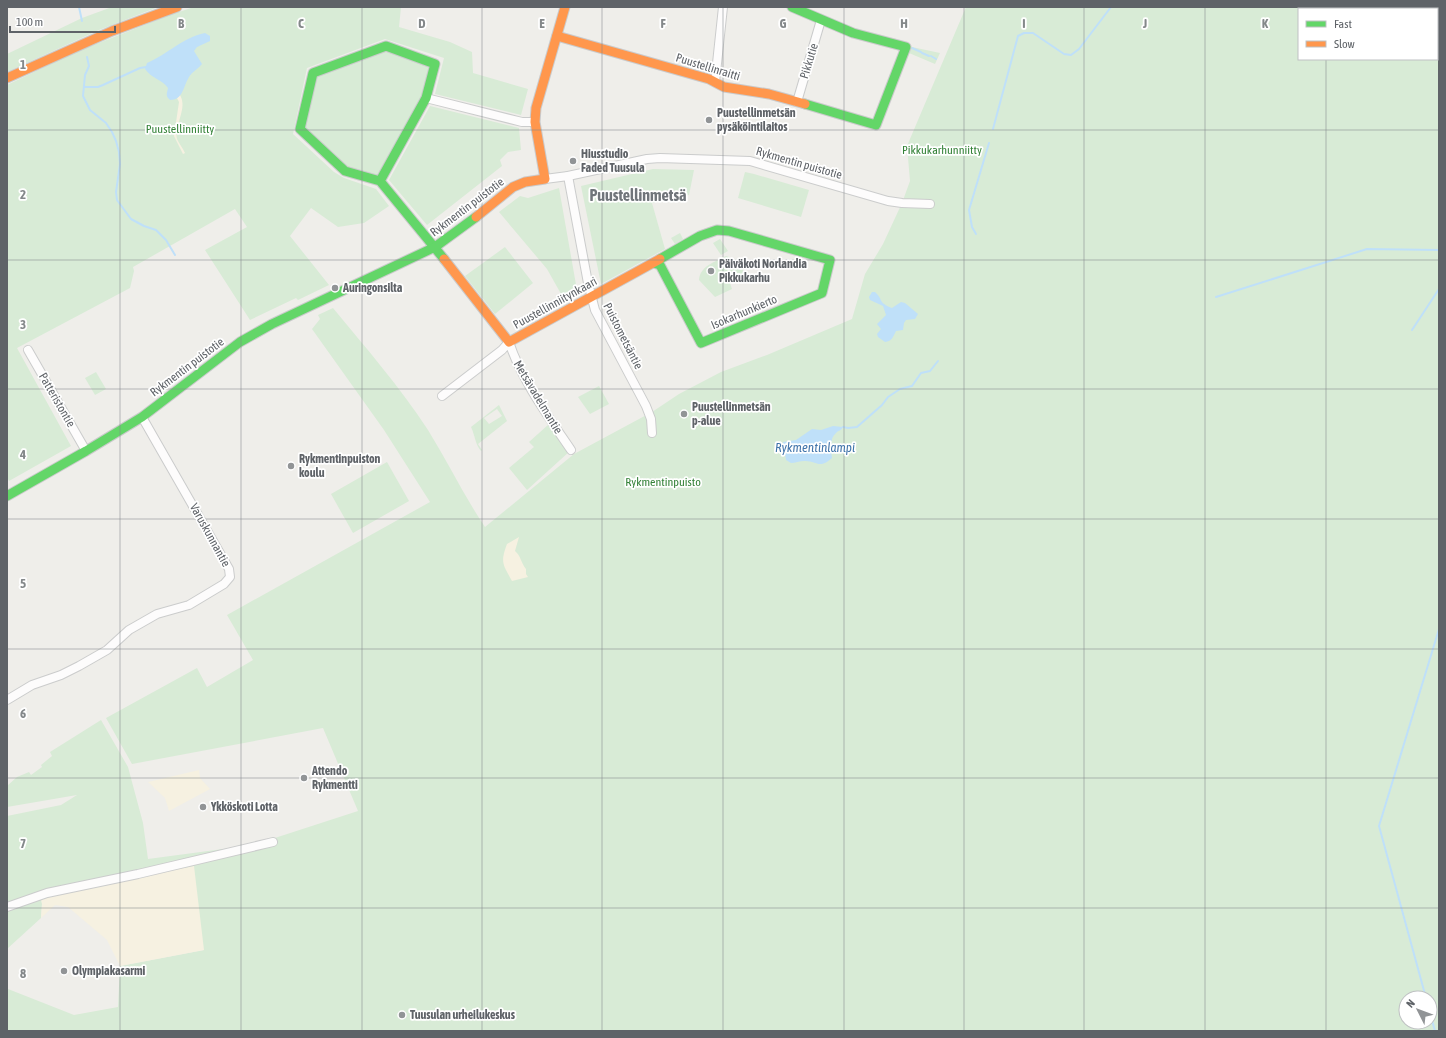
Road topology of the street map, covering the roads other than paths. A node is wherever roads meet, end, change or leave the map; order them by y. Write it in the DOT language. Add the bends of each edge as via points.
graph roads {
  1 [pos="177,7"];
  2 [pos="565,7"];
  3 [pos="723,7"];
  4 [pos="792,7"];
  5 [pos="821,20"];
  6 [pos="557,36"];
  7 [pos="7,78"];
  8 [pos="715,82"];
  9 [pos="426,98"];
  10 [pos="796,102"];
  11 [pos="535,122"];
  12 [pos="568,176"];
  13 [pos="545,179"];
  14 [pos="380,181"];
  15 [pos="930,204"];
  16 [pos="729,231"];
  17 [pos="435,247"];
  18 [pos="654,263"];
  19 [pos="591,297"];
  20 [pos="509,342"];
  21 [pos="28,350"];
  22 [pos="442,396"];
  23 [pos="142,417"];
  24 [pos="652,433"];
  25 [pos="571,450"];
  26 [pos="86,451"];
  27 [pos="7,496"];
  28 [pos="7,700"];
  29 [pos="273,842"];
  30 [pos="7,907"];
  1 -- 7 [label="street" via="152,15"];
  2 -- 6 [label="street"];
  3 -- 8 [label="street"];
  4 -- 5 [label="street"];
  5 -- 10 [label="street, Pikkutie"];
  5 -- 10 [label="street, Puustellinraitti" via="853,33 906,47 876,125"];
  6 -- 8 [label="street, Puustellinraitti"];
  6 -- 11 [label="street" via="536,108"];
  8 -- 10 [label="street, Puustellinraitti" via="724,87 769,94"];
  9 -- 11 [label="street" via="522,122"];
  9 -- 14 [label="street"];
  9 -- 14 [label="street" via="435,64 386,46 313,73 300,129 345,171"];
  11 -- 13 [label="street"];
  12 -- 13 [label="street, Rykmentin puistotie"];
  12 -- 15 [label="street, Rykmentin puistotie" via="647,159 750,161 888,201"];
  12 -- 19 [label="street, Puistometsäntie"];
  13 -- 17 [label="street, Rykmentin puistotie" via="513,187"];
  14 -- 17 [label="street, Puustellinniitynkaari"];
  16 -- 18 [label="street, Puustellinniitynkaari" via="718,230 700,236"];
  16 -- 18 [label="street, Isokarhunkierto" via="830,260 822,293 701,343 660,266"];
  17 -- 20 [label="street, Puustellinniitynkaari"];
  17 -- 23 [label="street, Rykmentin puistotie" via="240,342"];
  18 -- 19 [label="street, Puustellinniitynkaari"];
  19 -- 20 [label="street, Puustellinniitynkaari"];
  19 -- 24 [label="street, Puistometsäntie" via="595,310 646,406 651,419"];
  20 -- 22 [label="street"];
  20 -- 25 [label="street, Metsävadelmantie" via="513,356 538,401"];
  21 -- 26 [label="street, Patteristontie"];
  23 -- 26 [label="street, Rykmentin puistotie"];
  23 -- 28 [label="street, Varuskunnantie" via="229,569 230,577 224,584 189,605 157,614 129,630 107,650 79,666 32,685"];
  26 -- 27 [label="street, Rykmentin puistotie"];
  29 -- 30 [label="street" via="47,893"];
}
